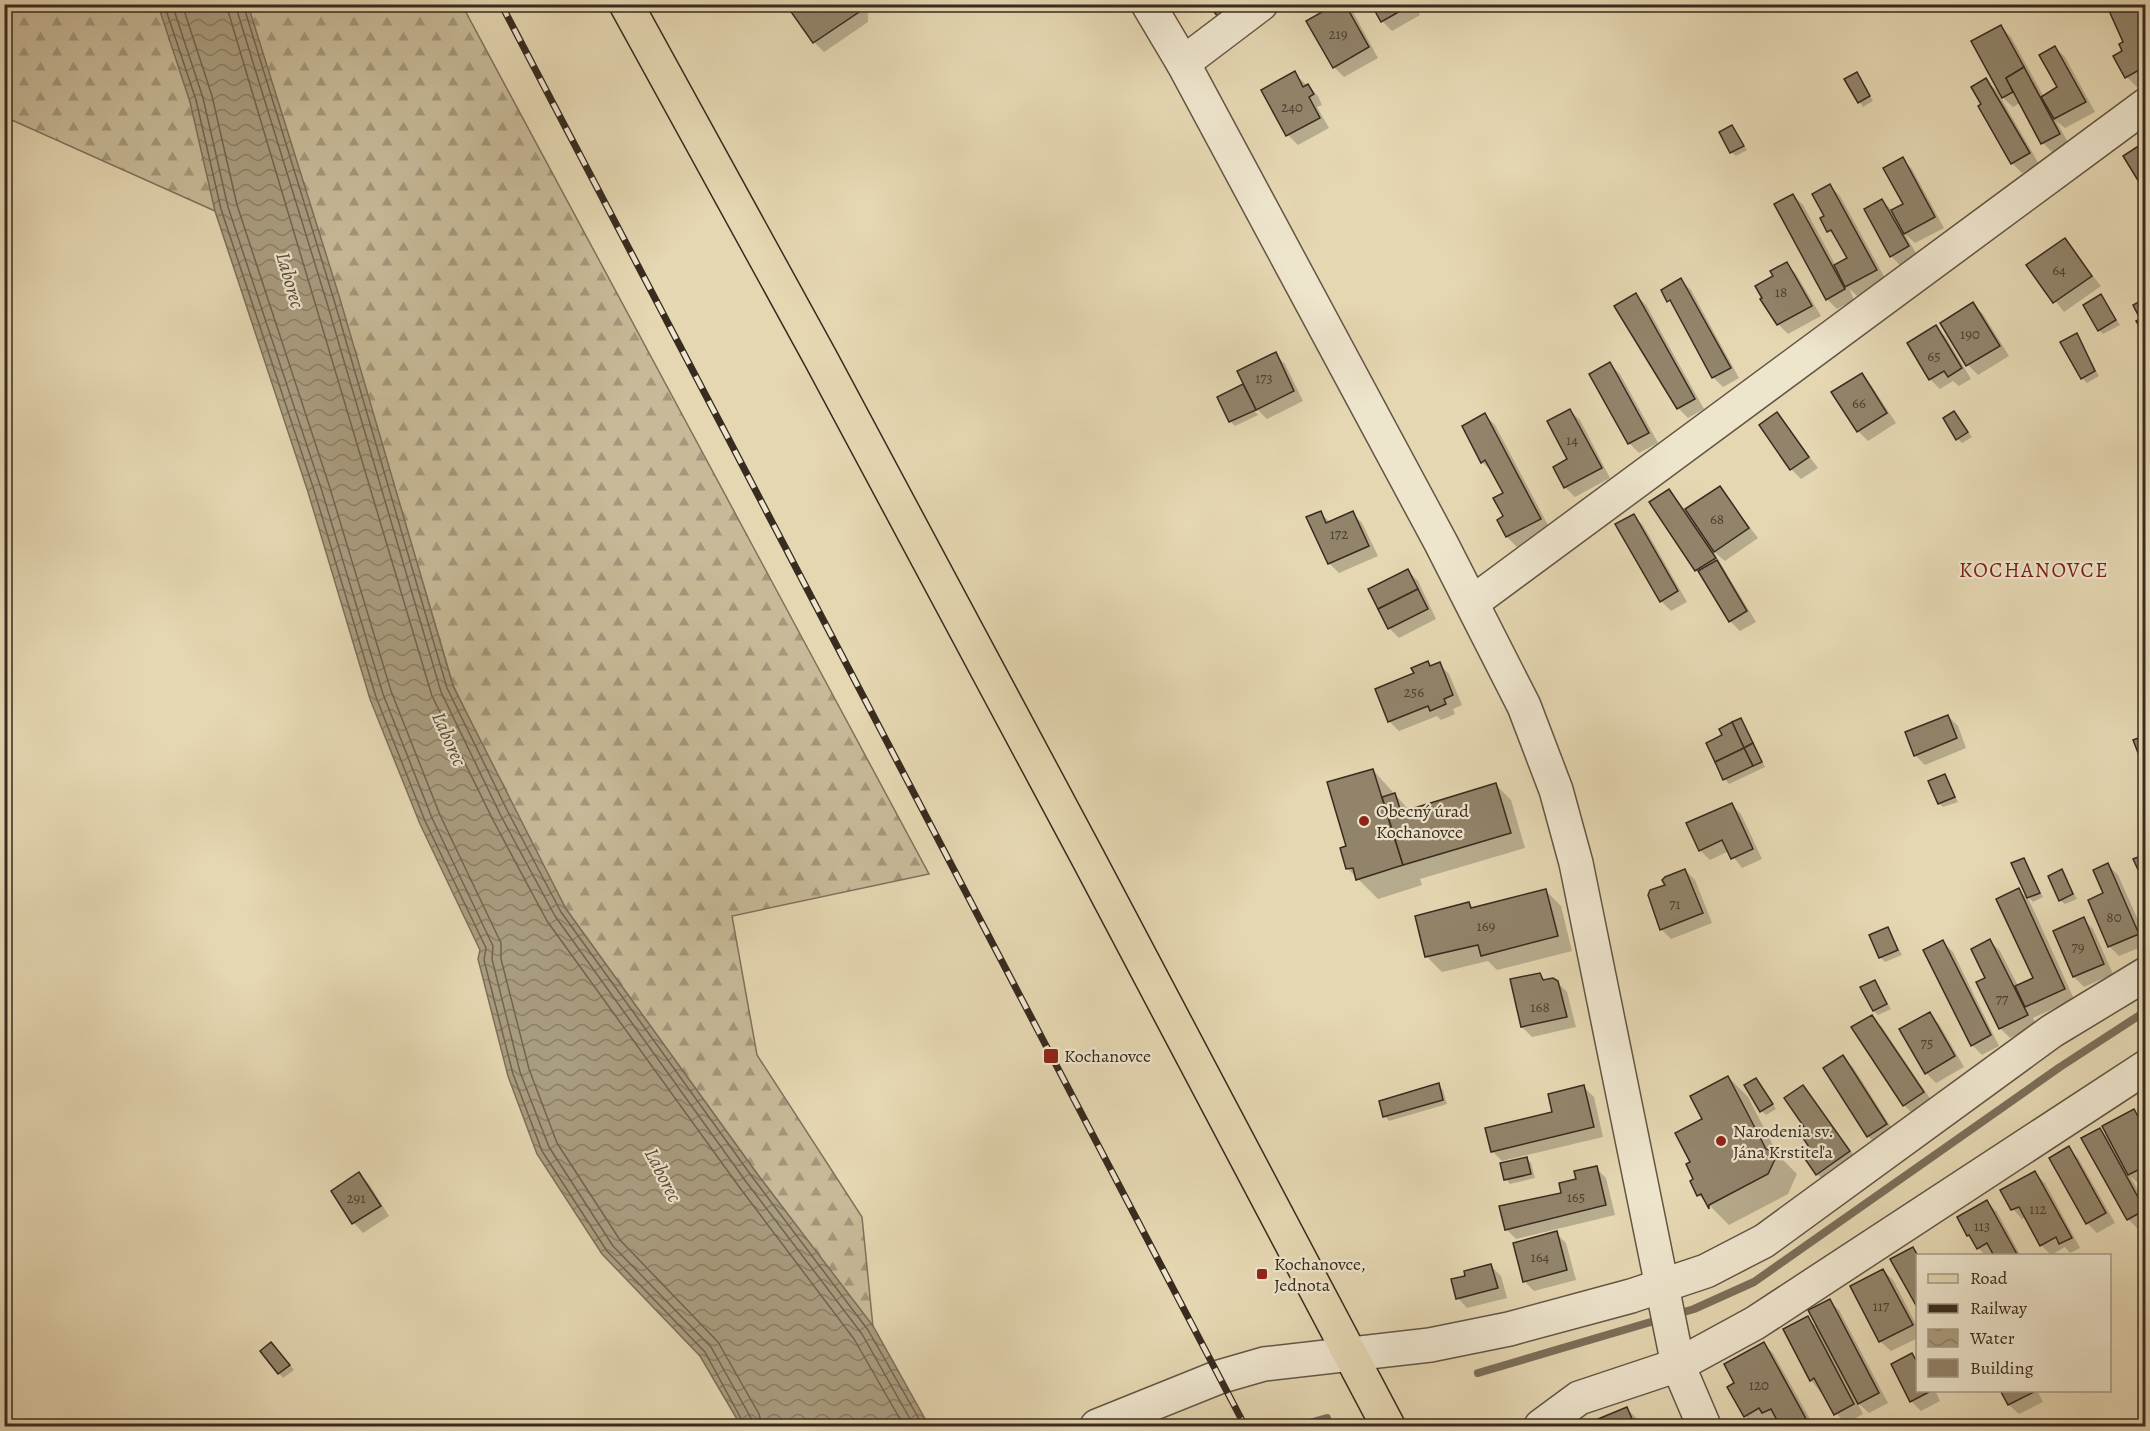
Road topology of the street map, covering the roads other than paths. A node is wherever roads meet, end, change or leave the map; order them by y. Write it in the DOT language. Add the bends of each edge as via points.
graph roads {
  1 [pos="626,4"];
  2 [pos="1148,4"];
  3 [pos="1261,4"];
  4 [pos="1183,63"];
  5 [pos="2145,105"];
  6 [pos="1473,602"];
  7 [pos="2145,974"];
  8 [pos="2145,1067"];
  9 [pos="1669,1322"];
  10 [pos="1353,1356"];
  11 [pos="1097,1426"];
  12 [pos="1388,1426"];
  13 [pos="1541,1426"];
  14 [pos="1704,1426"];
  1 -- 10 [label="main road"];
  2 -- 4 [label="street"];
  3 -- 4 [label="street"];
  4 -- 6 [label="street"];
  5 -- 6 [label="street"];
  6 -- 9 [label="street" via="1524,706 1559,801 1587,916"];
  7 -- 9 [label="street" via="2052,1031 1764,1241 1706,1271"];
  8 -- 9 [label="street" via="1755,1323"];
  9 -- 10 [label="street" via="1509,1329"];
  9 -- 13 [label="street"];
  9 -- 14 [label="street"];
  10 -- 11 [label="street" via="1264,1364 1219,1377"];
  10 -- 12 [label="main road"];
}
